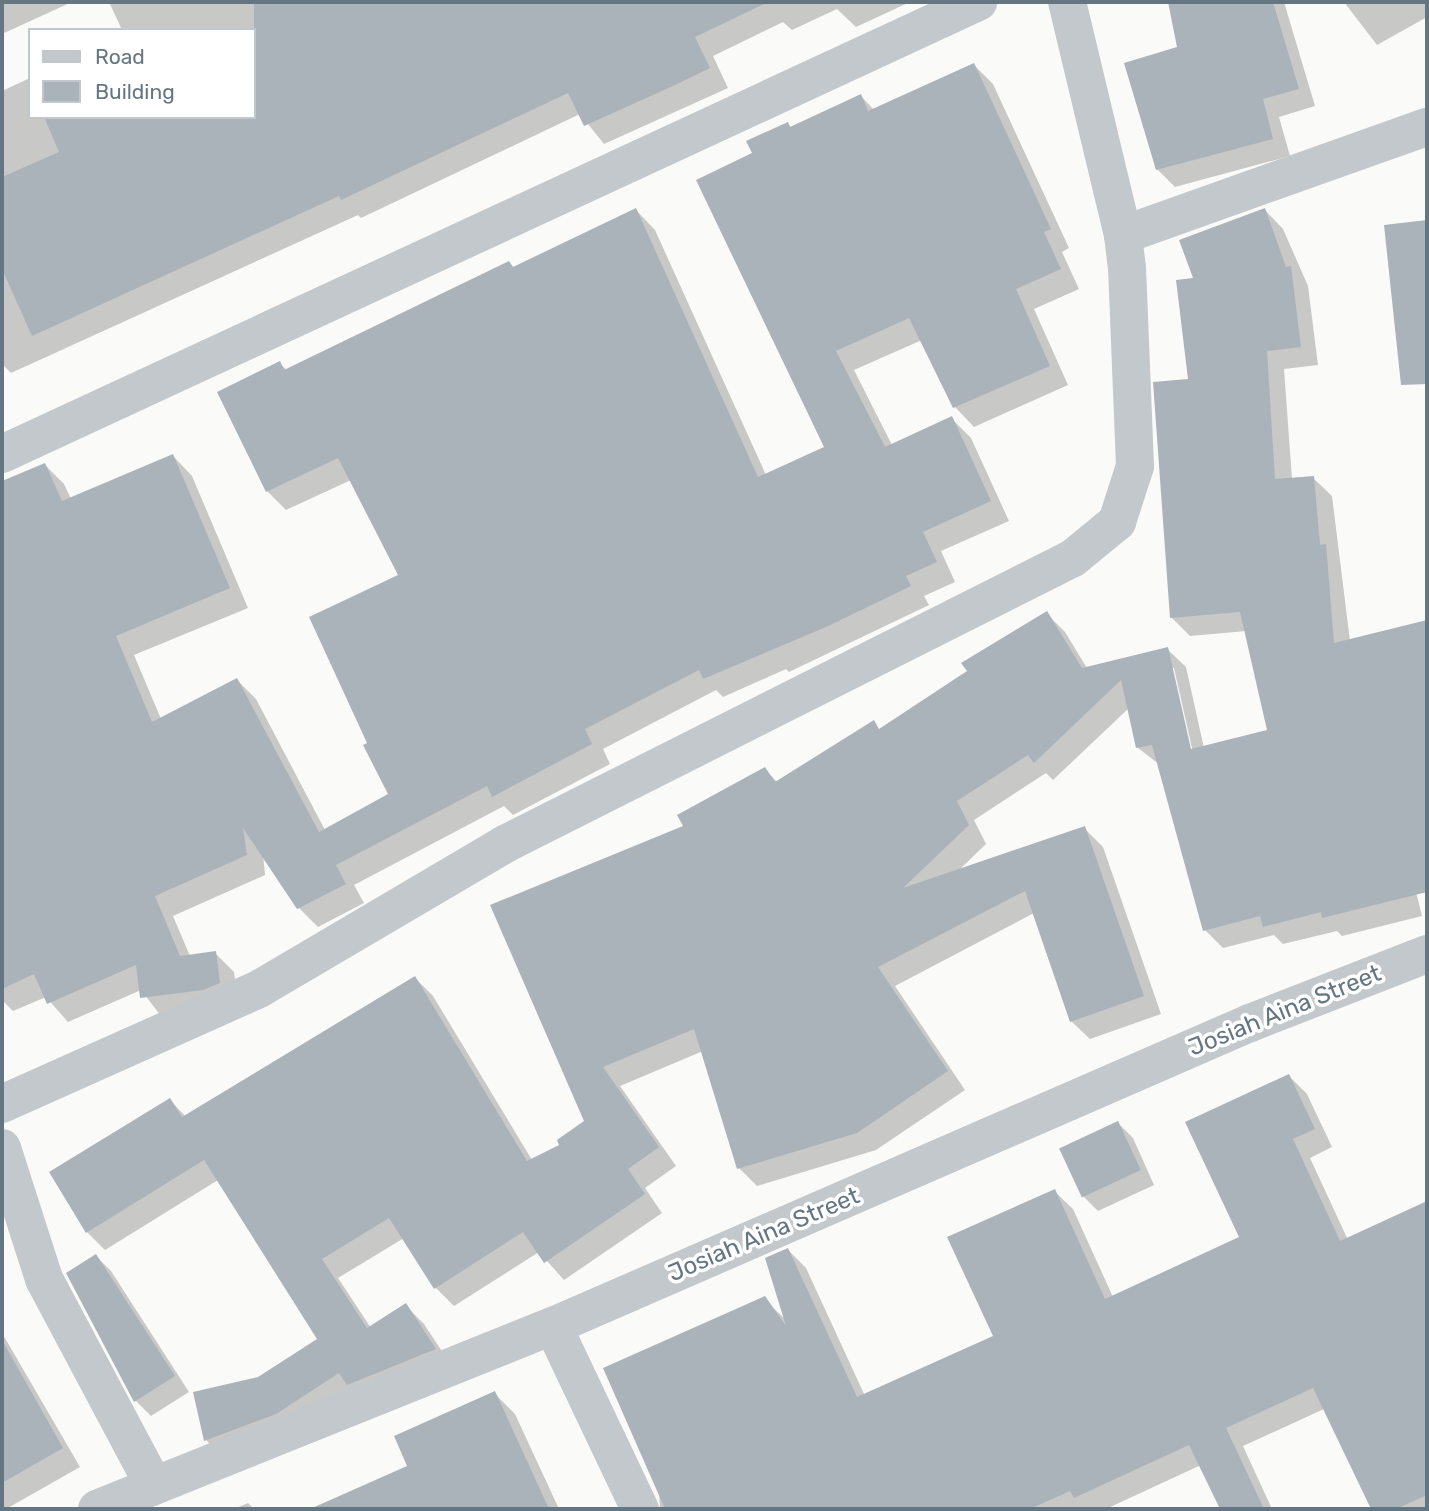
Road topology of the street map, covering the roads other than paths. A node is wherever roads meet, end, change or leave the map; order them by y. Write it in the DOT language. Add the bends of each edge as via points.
graph roads {
  1 [pos="978,2"];
  2 [pos="1067,2"];
  3 [pos="1427,128"];
  4 [pos="1123,235"];
  5 [pos="2,454"];
  6 [pos="1427,954"];
  7 [pos="2,1104"];
  8 [pos="2,1148"];
  9 [pos="553,1326"];
  10 [pos="155,1486"];
  11 [pos="97,1509"];
  12 [pos="640,1509"];
  1 -- 5 [label="street"];
  2 -- 4 [label="street"];
  3 -- 4 [label="street"];
  4 -- 7 [label="street" via="1135,466 1117,522 1073,558 505,844 259,989"];
  6 -- 9 [label="street, Josiah Aina Street" via="1250,1023"];
  8 -- 10 [label="street" via="44,1279"];
  9 -- 10 [label="street, Josiah Aina Street"];
  9 -- 12 [label="street"];
  10 -- 11 [label="street, Josiah Aina Street"];
}
